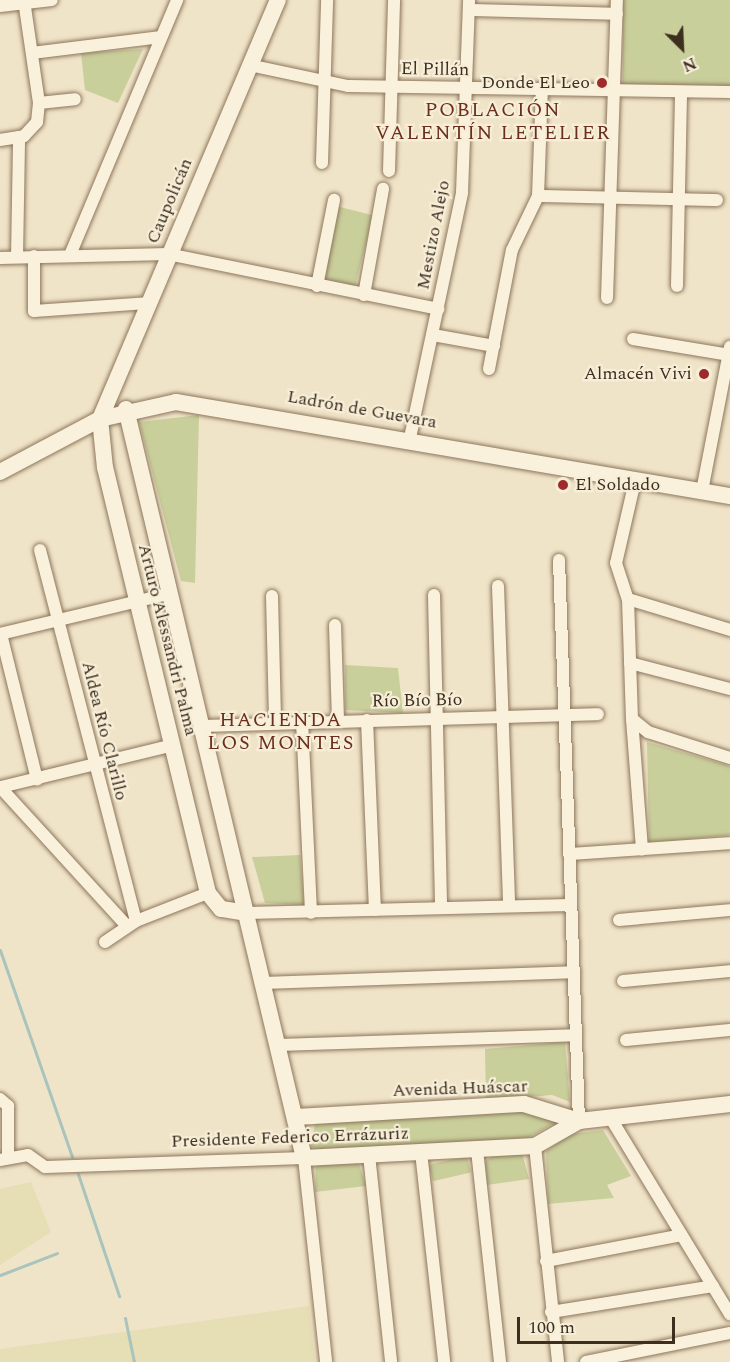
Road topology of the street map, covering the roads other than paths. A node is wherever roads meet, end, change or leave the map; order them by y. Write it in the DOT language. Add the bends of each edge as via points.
graph roads {
  1 [pos="52,0"];
  2 [pos="177,0"];
  3 [pos="278,0"];
  4 [pos="327,0"];
  5 [pos="394,0"];
  6 [pos="617,0"];
  7 [pos="24,2"];
  8 [pos="469,5"];
  9 [pos="0,6"];
  10 [pos="545,6"];
  11 [pos="617,14"];
  12 [pos="161,37"];
  13 [pos="32,53"];
  14 [pos="249,65"];
  15 [pos="325,83"];
  16 [pos="391,88"];
  17 [pos="467,88"];
  18 [pos="542,89"];
  19 [pos="614,92"];
  20 [pos="681,92"];
  21 [pos="730,92"];
  22 [pos="75,99"];
  23 [pos="39,103"];
  24 [pos="19,137"];
  25 [pos="0,140"];
  26 [pos="322,163"];
  27 [pos="389,171"];
  28 [pos="382,189"];
  29 [pos="538,196"];
  30 [pos="610,198"];
  31 [pos="14,200"];
  32 [pos="334,200"];
  33 [pos="678,200"];
  34 [pos="717,200"];
  35 [pos="0,202"];
  36 [pos="168,254"];
  37 [pos="70,255"];
  38 [pos="34,256"];
  39 [pos="17,257"];
  40 [pos="0,258"];
  41 [pos="317,286"];
  42 [pos="677,286"];
  43 [pos="364,295"];
  44 [pos="607,297"];
  45 [pos="147,303"];
  46 [pos="438,309"];
  47 [pos="433,335"];
  48 [pos="633,339"];
  49 [pos="494,346"];
  50 [pos="730,352"];
  51 [pos="489,369"];
  52 [pos="116,375"];
  53 [pos="133,408"];
  54 [pos="100,419"];
  55 [pos="410,438"];
  56 [pos="0,472"];
  57 [pos="635,481"];
  58 [pos="702,491"];
  59 [pos="730,496"];
  60 [pos="40,550"];
  61 [pos="560,560"];
  62 [pos="498,586"];
  63 [pos="168,594"];
  64 [pos="434,595"];
  65 [pos="272,596"];
  66 [pos="628,599"];
  67 [pos="137,601"];
  68 [pos="58,621"];
  69 [pos="335,625"];
  70 [pos="730,630"];
  71 [pos="0,634"];
  72 [pos="630,663"];
  73 [pos="730,689"];
  74 [pos="598,714"];
  75 [pos="566,715"];
  76 [pos="503,716"];
  77 [pos="437,718"];
  78 [pos="632,719"];
  79 [pos="338,720"];
  80 [pos="367,720"];
  81 [pos="302,721"];
  82 [pos="275,722"];
  83 [pos="201,726"];
  84 [pos="173,745"];
  85 [pos="730,758"];
  86 [pos="93,765"];
  87 [pos="37,780"];
  88 [pos="0,787"];
  89 [pos="730,843"];
  90 [pos="642,850"];
  91 [pos="569,854"];
  92 [pos="208,893"];
  93 [pos="570,905"];
  94 [pos="509,906"];
  95 [pos="441,908"];
  96 [pos="375,910"];
  97 [pos="730,910"];
  98 [pos="311,912"];
  99 [pos="247,913"];
  100 [pos="620,920"];
  101 [pos="131,924"];
  102 [pos="105,942"];
  103 [pos="730,971"];
  104 [pos="572,972"];
  105 [pos="623,981"];
  106 [pos="263,982"];
  107 [pos="730,1030"];
  108 [pos="574,1035"];
  109 [pos="626,1040"];
  110 [pos="279,1046"];
  111 [pos="0,1099"];
  112 [pos="730,1104"];
  113 [pos="296,1117"];
  114 [pos="610,1117"];
  115 [pos="579,1121"];
  116 [pos="535,1146"];
  117 [pos="477,1150"];
  118 [pos="421,1152"];
  119 [pos="369,1155"];
  120 [pos="304,1158"];
  121 [pos="4,1159"];
  122 [pos="682,1235"];
  123 [pos="546,1261"];
  124 [pos="713,1286"];
  125 [pos="551,1312"];
  126 [pos="730,1314"];
  127 [pos="730,1334"];
  128 [pos="326,1362"];
  129 [pos="391,1362"];
  130 [pos="444,1362"];
  131 [pos="500,1362"];
  132 [pos="558,1362"];
  133 [pos="586,1362"];
  1 -- 7 [label="street"];
  2 -- 12 [label="street"];
  3 -- 14 [label="street, Caupolicán"];
  4 -- 15 [label="street"];
  5 -- 16 [label="street"];
  6 -- 11 [label="street"];
  7 -- 9 [label="street"];
  7 -- 13 [label="street"];
  8 -- 10 [label="street"];
  8 -- 17 [label="street, Mestizo Alejo"];
  10 -- 11 [label="street"];
  11 -- 19 [label="street"];
  12 -- 13 [label="street"];
  12 -- 37 [label="street"];
  13 -- 23 [label="street"];
  14 -- 15 [label="street, El Pillán"];
  14 -- 36 [label="street, Caupolicán"];
  15 -- 16 [label="street, El Pillán"];
  15 -- 26 [label="street"];
  16 -- 17 [label="street, El Pillán"];
  16 -- 27 [label="street"];
  17 -- 18 [label="street, El Pillán"];
  17 -- 46 [label="street, Mestizo Alejo" via="462,194"];
  18 -- 19 [label="street, El Pillán"];
  18 -- 29 [label="street"];
  19 -- 20 [label="street, El Pillán"];
  19 -- 30 [label="street"];
  20 -- 21 [label="street, El Pillán"];
  20 -- 33 [label="street"];
  22 -- 23 [label="street"];
  23 -- 24 [label="street" via="35,127"];
  24 -- 25 [label="street"];
  24 -- 31 [label="street" via="21,177"];
  28 -- 43 [label="street"];
  29 -- 30 [label="street"];
  29 -- 49 [label="street" via="512,250"];
  30 -- 33 [label="street"];
  30 -- 44 [label="street"];
  31 -- 35 [label="street"];
  31 -- 39 [label="street"];
  32 -- 41 [label="street"];
  33 -- 34 [label="street"];
  33 -- 42 [label="street"];
  36 -- 37 [label="street"];
  36 -- 41 [label="street"];
  36 -- 45 [label="street, Caupolicán"];
  37 -- 38 [label="street"];
  38 -- 39 [label="street"];
  38 -- 45 [label="street" via="34,311"];
  39 -- 40 [label="street"];
  41 -- 43 [label="street"];
  43 -- 46 [label="street"];
  45 -- 52 [label="street, Caupolicán"];
  46 -- 47 [label="street, Mestizo Alejo"];
  47 -- 49 [label="street"];
  47 -- 55 [label="street, Mestizo Alejo"];
  48 -- 50 [label="street"];
  49 -- 51 [label="street"];
  50 -- 58 [label="street"];
  52 -- 53 [label="street" via="123,397"];
  52 -- 54 [label="street, Caupolicán"];
  53 -- 54 [label="street, Ladrón de Guevara"];
  53 -- 55 [label="street, Ladrón de Guevara" via="208,404"];
  53 -- 63 [label="street, Arturo Alessandri Palma"];
  54 -- 56 [label="street, Ladrón de Guevara"];
  54 -- 67 [label="street, Arturo Alessandri Palma" via="105,468"];
  55 -- 57 [label="street, Ladrón de Guevara"];
  57 -- 58 [label="street, Ladrón de Guevara"];
  57 -- 66 [label="street" via="616,563"];
  58 -- 59 [label="street, Ladrón de Guevara"];
  60 -- 68 [label="street, Aldea Río Clarillo"];
  61 -- 75 [label="street"];
  62 -- 76 [label="street"];
  63 -- 67 [label="street"];
  63 -- 83 [label="street, Arturo Alessandri Palma"];
  64 -- 77 [label="street"];
  65 -- 82 [label="street"];
  66 -- 70 [label="street"];
  66 -- 72 [label="street"];
  67 -- 68 [label="street"];
  67 -- 84 [label="street, Arturo Alessandri Palma"];
  68 -- 71 [label="street"];
  68 -- 86 [label="street, Aldea Río Clarillo"];
  69 -- 79 [label="street"];
  71 -- 87 [label="street"];
  72 -- 73 [label="street"];
  72 -- 78 [label="street"];
  74 -- 75 [label="street, Río Bío Bío"];
  75 -- 76 [label="street, Río Bío Bío"];
  75 -- 91 [label="street"];
  76 -- 77 [label="street, Río Bío Bío"];
  76 -- 94 [label="street"];
  77 -- 80 [label="street, Río Bío Bío"];
  77 -- 95 [label="street"];
  78 -- 85 [label="street" via="648,732"];
  78 -- 90 [label="street"];
  79 -- 80 [label="street, Río Bío Bío"];
  79 -- 81 [label="street, Río Bío Bío"];
  80 -- 96 [label="street"];
  81 -- 82 [label="street, Río Bío Bío"];
  81 -- 98 [label="street"];
  82 -- 83 [label="street, Río Bío Bío"];
  83 -- 99 [label="street, Arturo Alessandri Palma"];
  84 -- 86 [label="street"];
  84 -- 92 [label="street, Arturo Alessandri Palma"];
  86 -- 87 [label="street"];
  86 -- 101 [label="street, Aldea Río Clarillo"];
  87 -- 88 [label="street"];
  88 -- 101 [label="street"];
  89 -- 90 [label="street"];
  90 -- 91 [label="street"];
  91 -- 93 [label="street"];
  92 -- 99 [label="street" via="221,909"];
  92 -- 101 [label="street"];
  93 -- 94 [label="street"];
  93 -- 104 [label="street"];
  94 -- 95 [label="street"];
  95 -- 96 [label="street"];
  96 -- 98 [label="street"];
  97 -- 100 [label="street"];
  98 -- 99 [label="street"];
  99 -- 106 [label="street, Arturo Alessandri Palma"];
  101 -- 102 [label="street"];
  103 -- 105 [label="street"];
  104 -- 106 [label="street"];
  104 -- 108 [label="street"];
  106 -- 110 [label="street, Arturo Alessandri Palma"];
  107 -- 109 [label="street"];
  108 -- 110 [label="street"];
  108 -- 115 [label="street"];
  110 -- 113 [label="street, Arturo Alessandri Palma"];
  111 -- 121 [label="street" via="8,1106"];
  112 -- 114 [label="street, Avenida Huáscar"];
  113 -- 115 [label="street, Avenida Huáscar" via="525,1104"];
  113 -- 120 [label="street, Arturo Alessandri Palma"];
  114 -- 115 [label="street, Avenida Huáscar"];
  114 -- 122 [label="street"];
  115 -- 116 [label="street, Presidente Federico Errázuriz"];
  116 -- 117 [label="street, Presidente Federico Errázuriz"];
  116 -- 123 [label="street"];
  117 -- 118 [label="street, Presidente Federico Errázuriz"];
  117 -- 131 [label="street"];
  118 -- 119 [label="street, Presidente Federico Errázuriz"];
  118 -- 130 [label="street"];
  119 -- 120 [label="street, Presidente Federico Errázuriz"];
  119 -- 129 [label="street"];
  120 -- 121 [label="street, Presidente Federico Errázuriz" via="52,1167 28,1155"];
  120 -- 128 [label="street, Arturo Alessandri Palma"];
  122 -- 123 [label="street"];
  122 -- 124 [label="street"];
  123 -- 125 [label="street"];
  124 -- 125 [label="street"];
  124 -- 126 [label="street"];
  125 -- 132 [label="street"];
  127 -- 133 [label="street"];
}
